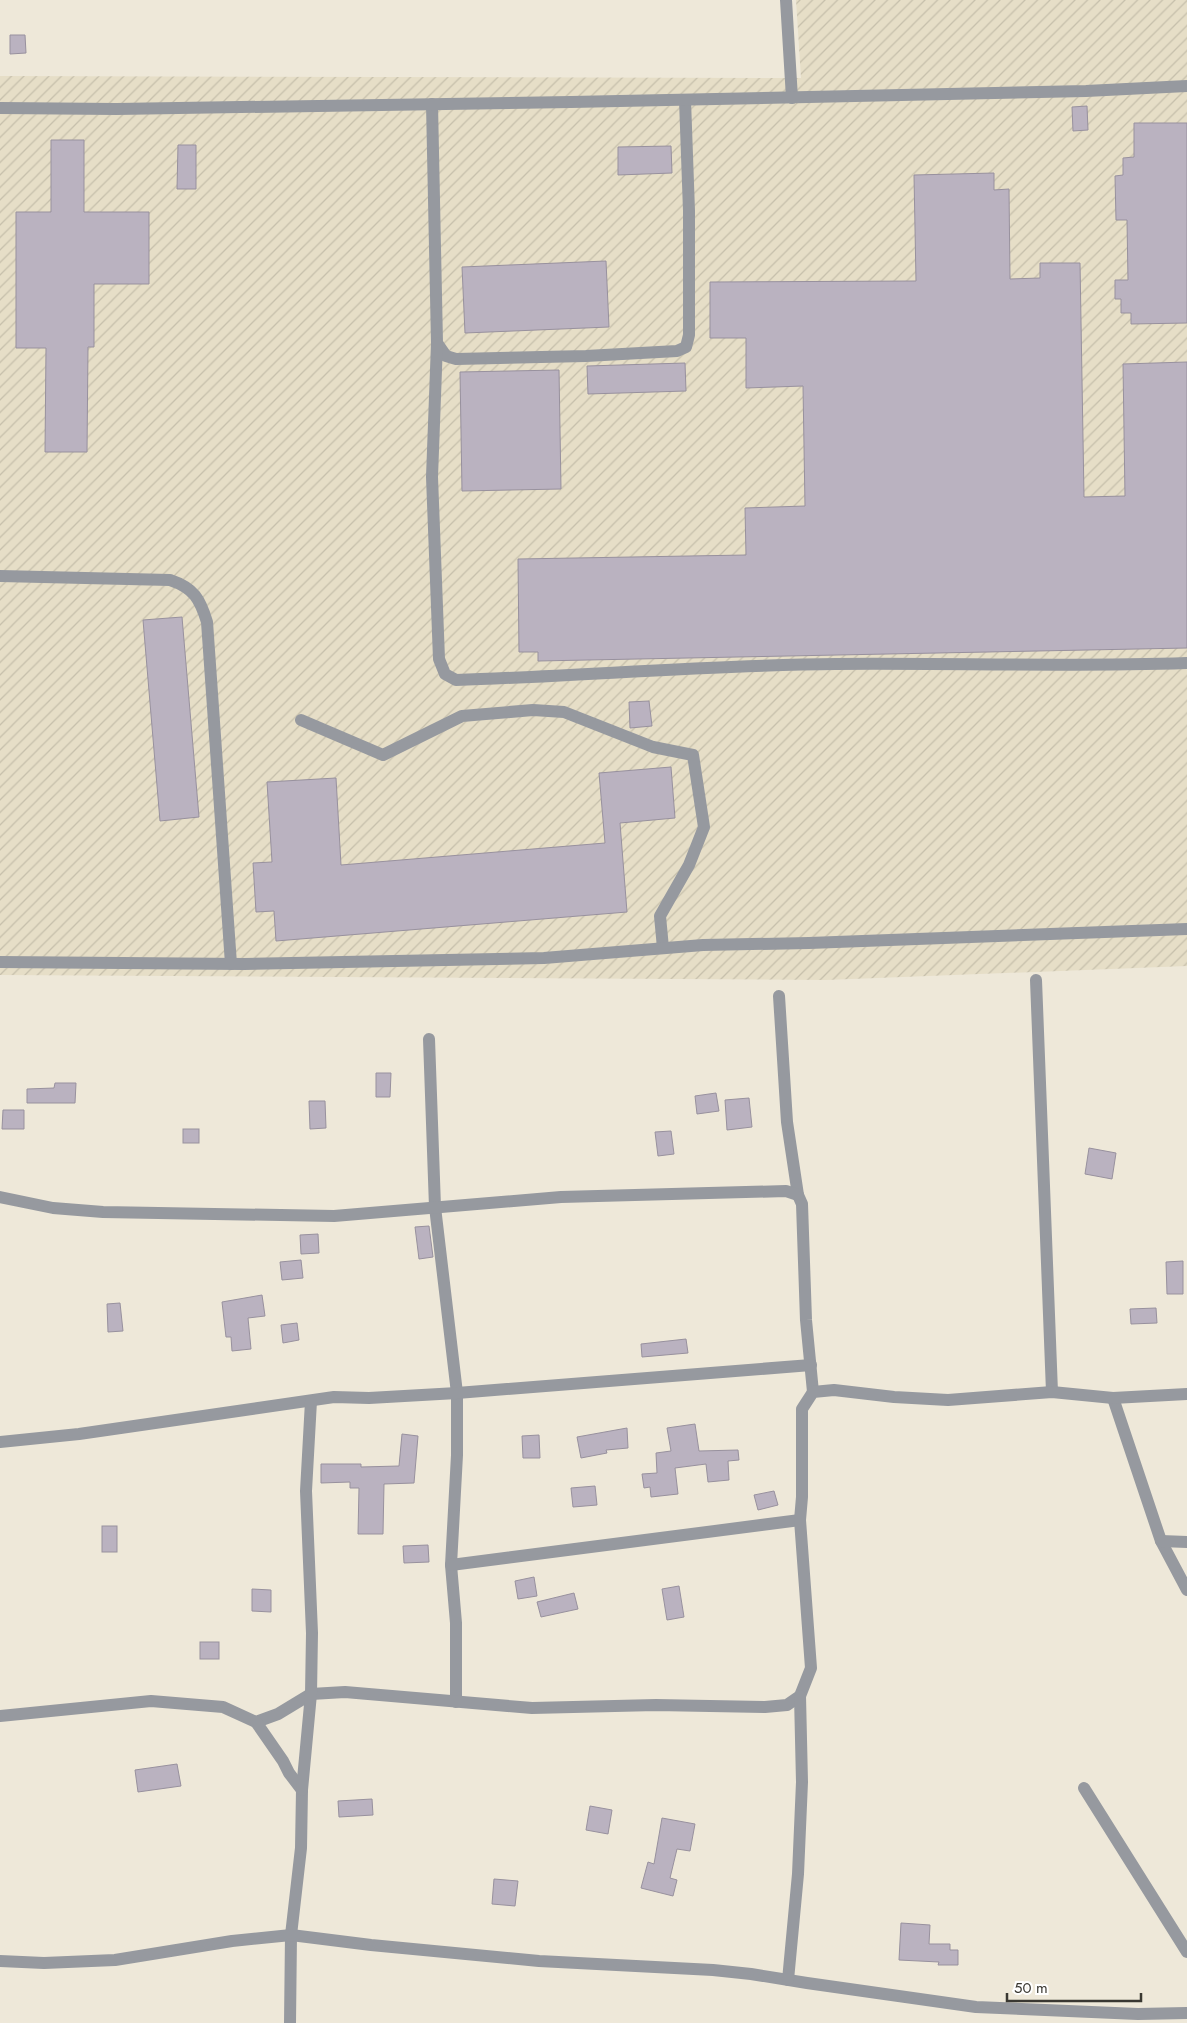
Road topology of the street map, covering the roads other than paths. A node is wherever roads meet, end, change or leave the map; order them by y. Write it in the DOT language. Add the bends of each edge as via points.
graph roads {
  1 [pos="786,0"];
  2 [pos="1187,86"];
  3 [pos="792,98"];
  4 [pos="685,100"];
  5 [pos="432,104"];
  6 [pos="0,108"];
  7 [pos="437,343"];
  8 [pos="0,576"];
  9 [pos="1187,663"];
  10 [pos="301,720"];
  11 [pos="1187,929"];
  12 [pos="663,948"];
  13 [pos="0,962"];
  14 [pos="231,964"];
  15 [pos="1036,980"];
  16 [pos="779,996"];
  17 [pos="429,1040"];
  18 [pos="798,1195"];
  19 [pos="0,1197"];
  20 [pos="434,1207"];
  21 [pos="811,1365"];
  22 [pos="813,1392"];
  23 [pos="1052,1392"];
  24 [pos="457,1393"];
  25 [pos="1187,1394"];
  26 [pos="1113,1398"];
  27 [pos="311,1401"];
  28 [pos="0,1442"];
  29 [pos="800,1520"];
  30 [pos="1161,1541"];
  31 [pos="1187,1542"];
  32 [pos="451,1565"];
  33 [pos="1187,1590"];
  34 [pos="311,1694"];
  35 [pos="800,1696"];
  36 [pos="456,1702"];
  37 [pos="0,1716"];
  38 [pos="256,1722"];
  39 [pos="1084,1788"];
  40 [pos="302,1790"];
  41 [pos="290,1935"];
  42 [pos="1187,1952"];
  43 [pos="0,1961"];
  44 [pos="788,1980"];
  45 [pos="1180,2016"];
  46 [pos="290,2023"];
  1 -- 3 [label="street"];
  2 -- 3 [label="street"];
  3 -- 4 [label="street"];
  4 -- 5 [label="street"];
  4 -- 7 [label="street" via="689,211 689,335 686,347 677,351 586,356 456,359 446,356"];
  5 -- 6 [label="street"];
  5 -- 7 [label="street"];
  7 -- 9 [label="street" via="432,477 439,659 446,674 456,680 835,664 1051,666"];
  8 -- 14 [label="street" via="170,580 187,587 202,604 207,622"];
  10 -- 12 [label="street" via="382,755 462,716 532,710 564,712 653,748 693,755 704,826 688,865 660,916"];
  11 -- 12 [label="street"];
  12 -- 14 [label="street" via="544,958"];
  13 -- 14 [label="street"];
  15 -- 23 [label="street"];
  16 -- 18 [label="street" via="787,1122"];
  17 -- 20 [label="street"];
  18 -- 20 [label="street" via="786,1191 561,1197"];
  18 -- 21 [label="street" via="802,1204"];
  19 -- 20 [label="street" via="53,1208 103,1212 334,1216"];
  20 -- 24 [label="street"];
  21 -- 22 [label="street"];
  21 -- 24 [label="street"];
  22 -- 23 [label="street" via="834,1390 948,1400"];
  22 -- 29 [label="street" via="802,1409"];
  23 -- 26 [label="street"];
  24 -- 27 [label="street" via="334,1397"];
  24 -- 32 [label="street" via="458,1455"];
  25 -- 26 [label="street"];
  26 -- 30 [label="street"];
  27 -- 28 [label="street"];
  27 -- 34 [label="street" via="306,1491 312,1633"];
  29 -- 32 [label="street"];
  29 -- 35 [label="street" via="811,1668"];
  30 -- 31 [label="street"];
  30 -- 33 [label="street"];
  32 -- 36 [label="street" via="456,1623"];
  34 -- 36 [label="street" via="345,1692"];
  34 -- 38 [label="street" via="278,1714"];
  34 -- 40 [label="street"];
  35 -- 36 [label="street" via="787,1705 765,1707 532,1708"];
  35 -- 44 [label="street" via="802,1782"];
  37 -- 38 [label="street" via="151,1701 223,1708"];
  38 -- 40 [label="street"];
  39 -- 42 [label="street"];
  40 -- 41 [label="street" via="301,1848"];
  41 -- 43 [label="street" via="115,1960"];
  41 -- 44 [label="street" via="539,1961 714,1970"];
  41 -- 46 [label="street"];
  44 -- 45 [label="street" via="976,2007"];
}
